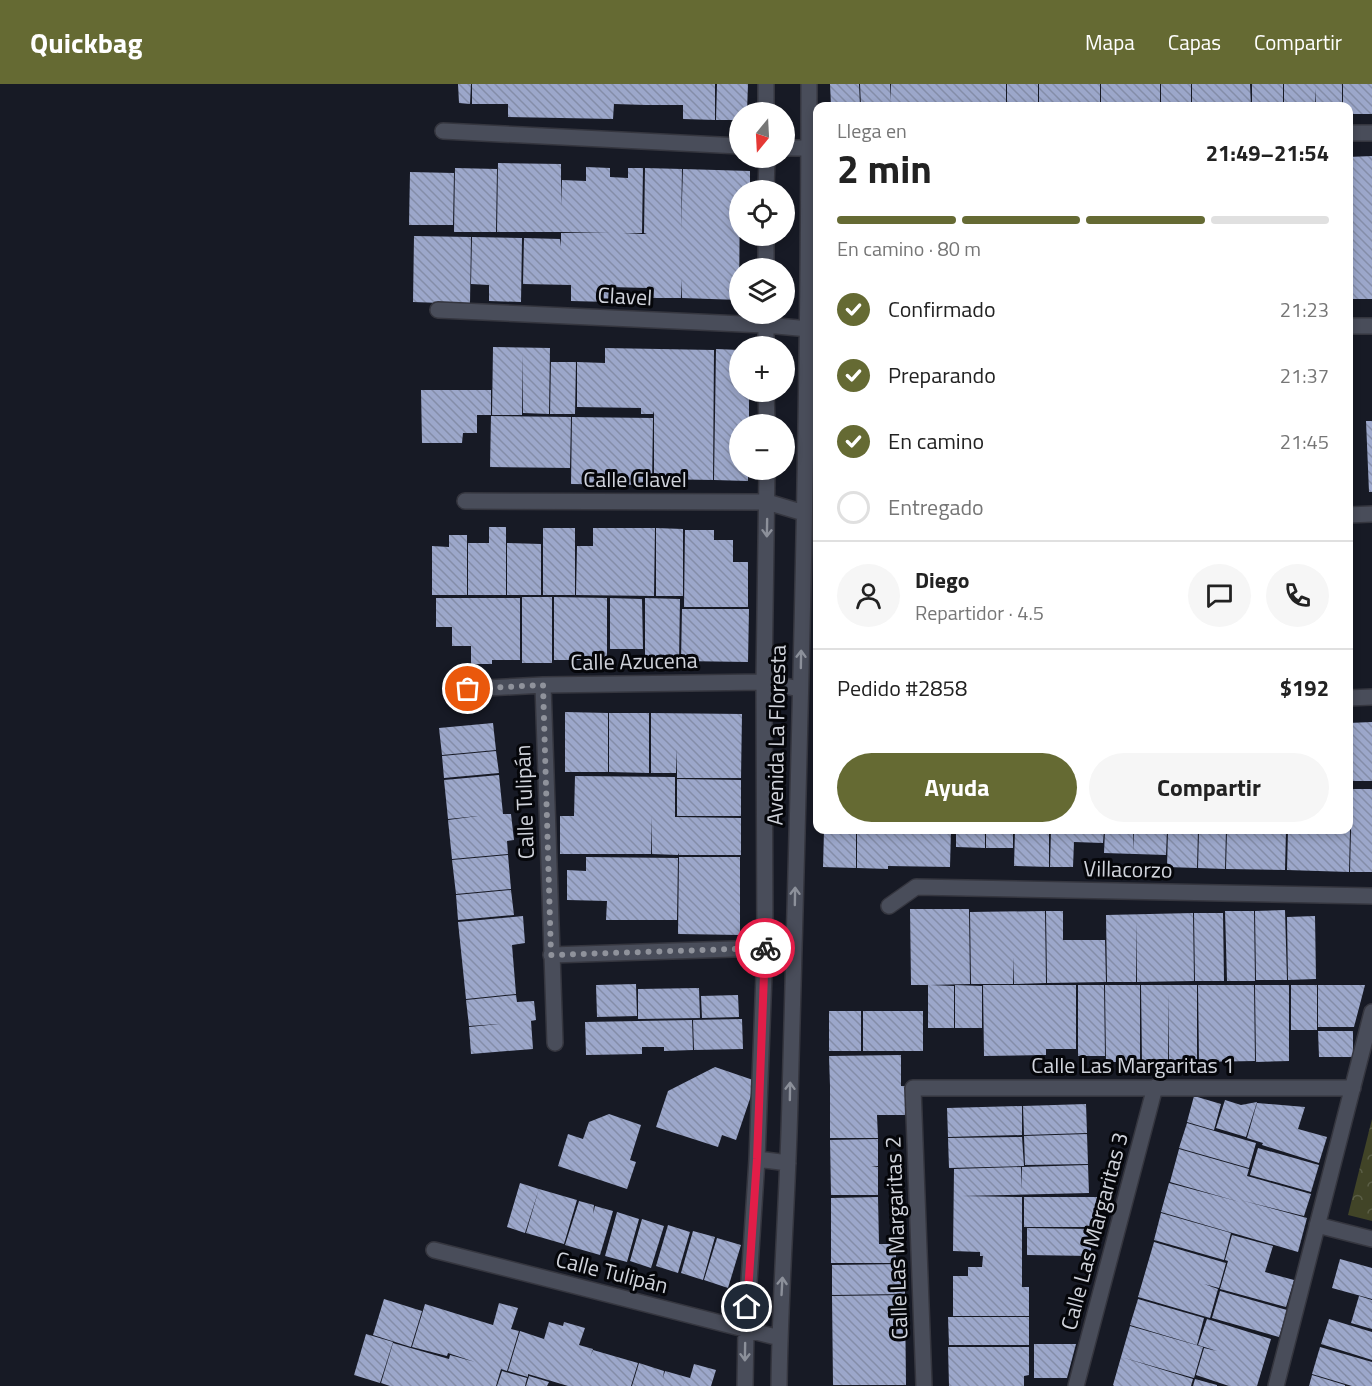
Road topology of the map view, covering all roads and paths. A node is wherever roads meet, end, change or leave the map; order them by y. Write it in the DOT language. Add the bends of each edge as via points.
graph roads {
  1 [pos="766,84"];
  2 [pos="809,84"];
  3 [pos="766,102"];
  4 [pos="443,131"];
  5 [pos="1353,133"];
  6 [pos="1372,134"];
  7 [pos="729,146"];
  8 [pos="795,148"];
  9 [pos="809,148"];
  10 [pos="438,310"];
  11 [pos="729,318"];
  12 [pos="788,324"];
  13 [pos="1353,326"];
  14 [pos="1372,326"];
  15 [pos="809,329"];
  16 [pos="767,480"];
  17 [pos="465,501"];
  18 [pos="767,502"];
  19 [pos="804,513"];
  20 [pos="1372,514"];
  21 [pos="1353,515"];
  22 [pos="764,682"];
  23 [pos="543,685"];
  24 [pos="468,689"];
  25 [pos="800,689"];
  26 [pos="1372,697"];
  27 [pos="1353,698"];
  28 [pos="1372,896"];
  29 [pos="889,906"];
  30 [pos="765,948"];
  31 [pos="794,950"];
  32 [pos="551,955"];
  33 [pos="1372,1012"];
  34 [pos="555,1043"];
  35 [pos="1155,1087"];
  36 [pos="1353,1088"];
  37 [pos="913,1089"];
  38 [pos="757,1159"];
  39 [pos="788,1163"];
  40 [pos="1317,1225"];
  41 [pos="1372,1239"];
  42 [pos="434,1250"];
  43 [pos="746,1328"];
  44 [pos="780,1338"];
  45 [pos="745,1386"];
  46 [pos="779,1386"];
  47 [pos="924,1386"];
  48 [pos="1076,1386"];
  49 [pos="1276,1386"];
  1 -- 3 [label="street"];
  2 -- 9 [label="street, Avenida La Floresta"];
  4 -- 7 [label="street"];
  5 -- 6 [label="street"];
  8 -- 9 [label="street"];
  9 -- 15 [label="street, Avenida La Floresta"];
  10 -- 11 [label="street, Clavel"];
  12 -- 15 [label="street, Clavel"];
  13 -- 14 [label="street"];
  15 -- 19 [label="street, Avenida La Floresta"];
  16 -- 18 [label="street, Avenida La Floresta"];
  17 -- 18 [label="street, Calle Clavel"];
  18 -- 19 [label="street, Calle Clavel"];
  18 -- 22 [label="street, Avenida La Floresta, one-way"];
  25 -- 19 [label="street, Avenida La Floresta, one-way"];
  20 -- 21 [label="street"];
  22 -- 23 [label="street, Calle Azucena"];
  22 -- 25 [label="street, Calle Azucena"];
  22 -- 30 [label="street, Avenida La Floresta"];
  23 -- 24 [label="street, Calle Azucena"];
  23 -- 32 [label="street, Calle Tulipán"];
  31 -- 25 [label="street, Avenida La Floresta, one-way"];
  26 -- 27 [label="street"];
  28 -- 29 [label="street, Villacorzo" via="916,887"];
  30 -- 31 [label="street"];
  30 -- 32 [label="street"];
  30 -- 38 [label="street, Avenida La Floresta"];
  39 -- 31 [label="street, Avenida La Floresta, one-way"];
  32 -- 34 [label="street, Calle Tulipán"];
  33 -- 36 [label="street"];
  35 -- 36 [label="street, Calle Las Margaritas 1"];
  35 -- 37 [label="street, Calle Las Margaritas 1"];
  35 -- 48 [label="street, Calle Las Margaritas 3"];
  36 -- 40 [label="street"];
  37 -- 47 [label="street, Calle Las Margaritas 2"];
  38 -- 39 [label="street"];
  38 -- 43 [label="street, Avenida La Floresta"];
  44 -- 39 [label="street, Avenida La Floresta, one-way"];
  40 -- 41 [label="street"];
  40 -- 49 [label="street"];
  42 -- 43 [label="street, Calle Tulipán"];
  43 -- 44 [label="street, Calle Tulipán"];
  43 -- 45 [label="street, Avenida La Floresta, one-way"];
  44 -- 46 [label="street, Avenida La Floresta"];
}
